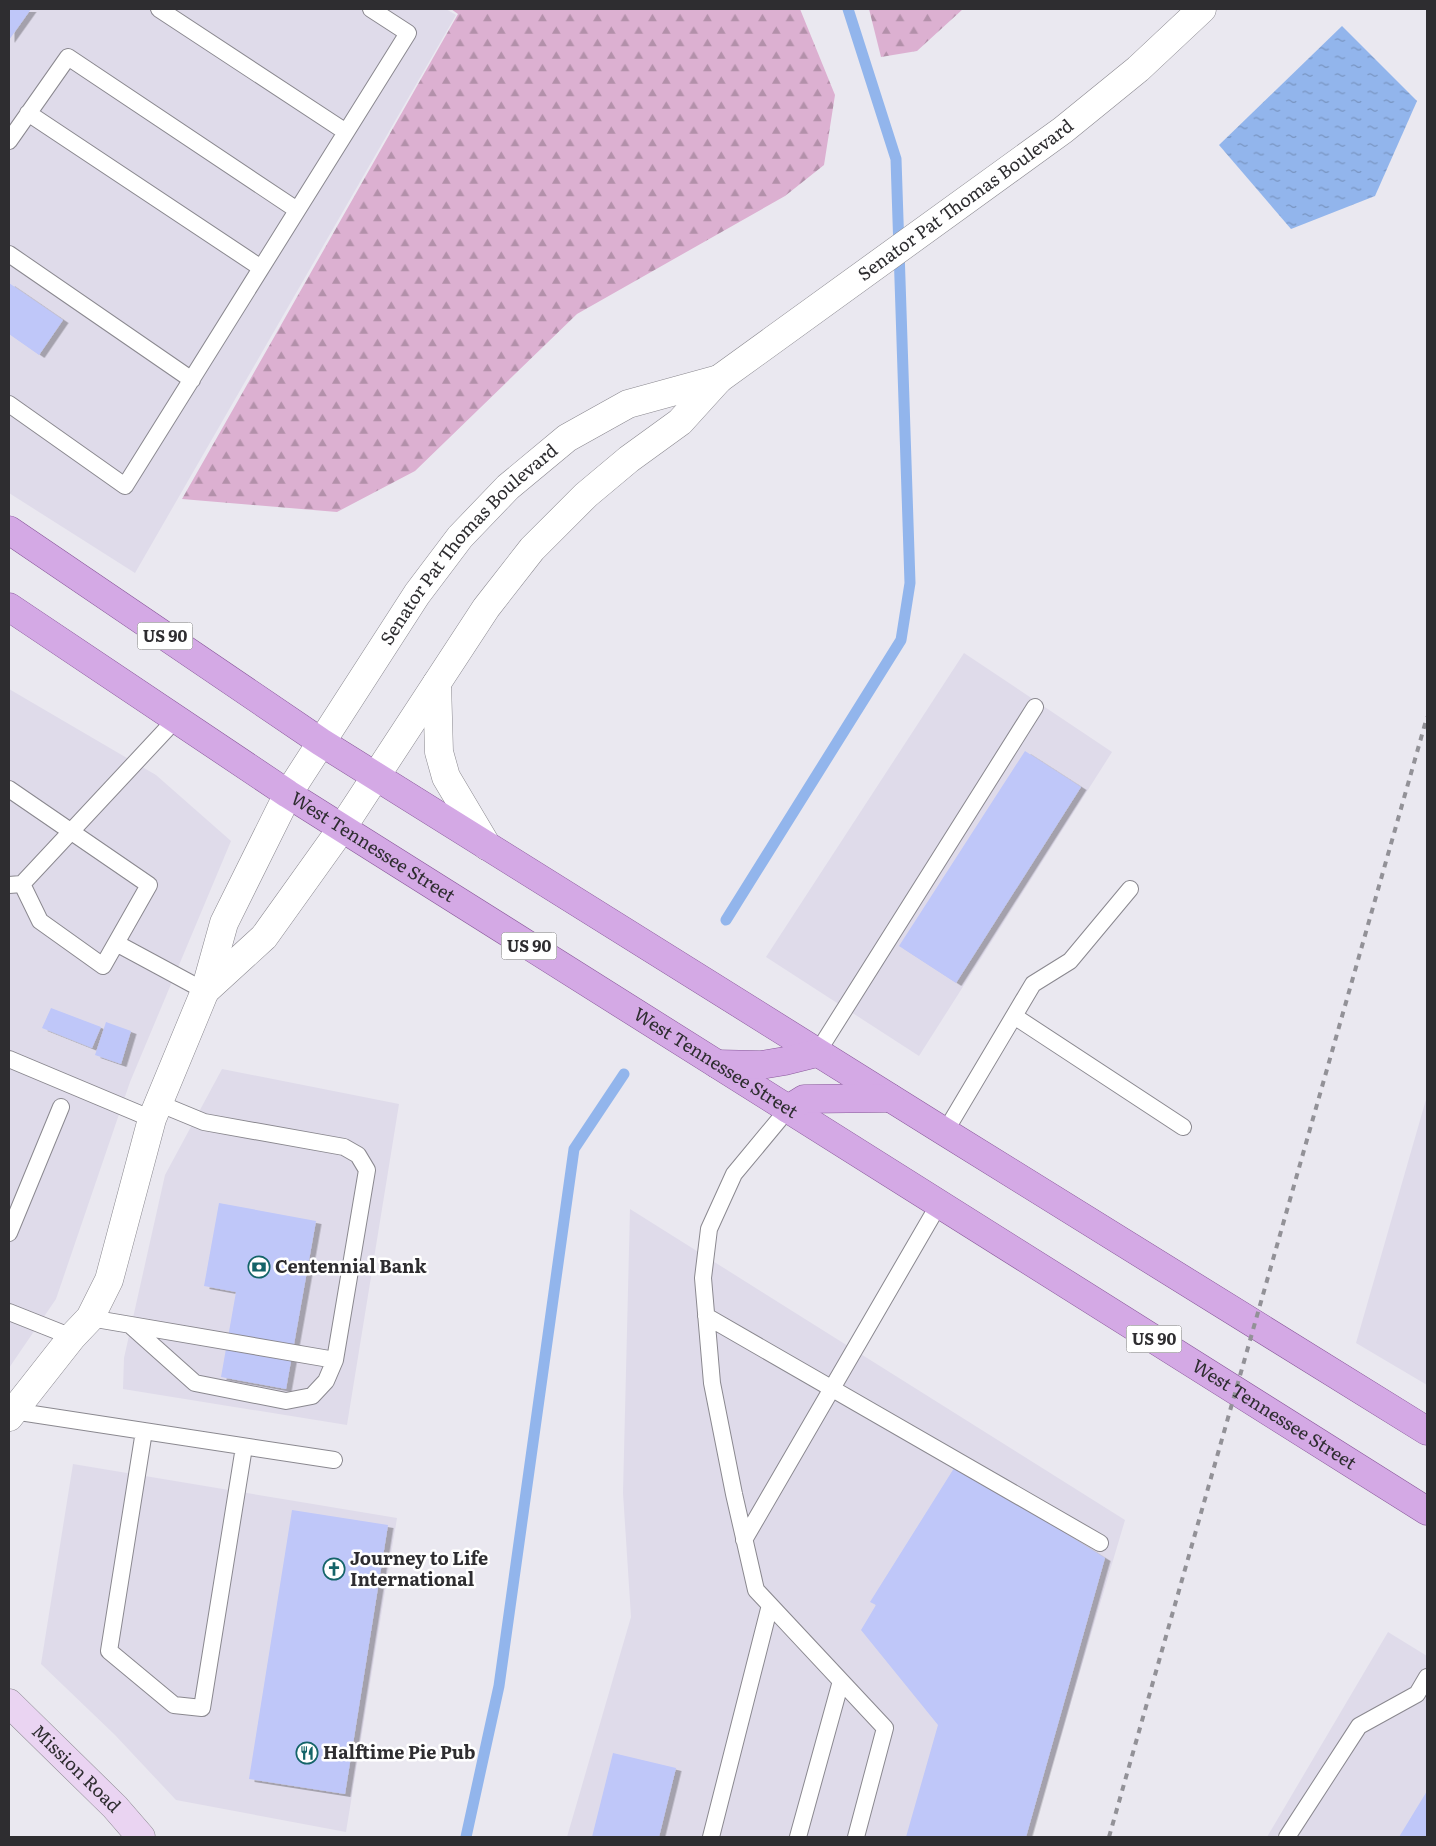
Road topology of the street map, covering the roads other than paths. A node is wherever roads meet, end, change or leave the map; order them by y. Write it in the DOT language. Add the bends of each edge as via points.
graph roads {
  1 [pos="159,9"];
  2 [pos="371,9"];
  3 [pos="1202,9"];
  4 [pos="28,113"];
  5 [pos="346,132"];
  6 [pos="9,141"];
  7 [pos="297,210"];
  8 [pos="9,254"];
  9 [pos="261,268"];
  10 [pos="719,379"];
  11 [pos="192,380"];
  12 [pos="9,404"];
  13 [pos="9,530"];
  14 [pos="9,607"];
  15 [pos="436,683"];
  16 [pos="1035,707"];
  17 [pos="176,719"];
  18 [pos="321,742"];
  19 [pos="375,776"];
  20 [pos="9,790"];
  21 [pos="288,794"];
  22 [pos="342,828"];
  23 [pos="71,832"];
  24 [pos="487,846"];
  25 [pos="15,884"];
  26 [pos="1130,889"];
  27 [pos="116,943"];
  28 [pos="205,991"];
  29 [pos="1014,1016"];
  30 [pos="817,1053"];
  31 [pos="9,1059"];
  32 [pos="716,1064"];
  33 [pos="890,1098"];
  34 [pos="60,1107"];
  35 [pos="788,1109"];
  36 [pos="155,1111"];
  37 [pos="1183,1127"];
  38 [pos="945,1132"];
  39 [pos="939,1204"];
  40 [pos="9,1233"];
  41 [pos="9,1312"];
  42 [pos="706,1316"];
  43 [pos="130,1325"];
  44 [pos="81,1328"];
  45 [pos="335,1360"];
  46 [pos="832,1388"];
  47 [pos="11,1414"];
  48 [pos="144,1431"];
  49 [pos="1427,1431"];
  50 [pos="244,1446"];
  51 [pos="334,1460"];
  52 [pos="1427,1511"];
  53 [pos="744,1540"];
  54 [pos="1100,1544"];
  55 [pos="770,1605"];
  56 [pos="1427,1677"];
  57 [pos="841,1681"];
  58 [pos="9,1703"];
  59 [pos="1289,1835"];
  60 [pos="141,1837"];
  61 [pos="711,1837"];
  62 [pos="798,1837"];
  63 [pos="856,1837"];
  1 -- 5 [label="lane"];
  2 -- 5 [label="lane" via="408,33"];
  3 -- 10 [label="street, Senator Pat Thomas Boulevard" via="1138,69 1063,130"];
  4 -- 6 [label="lane"];
  4 -- 7 [label="lane" via="68,57"];
  4 -- 9 [label="lane"];
  5 -- 7 [label="lane"];
  7 -- 9 [label="lane"];
  8 -- 11 [label="lane"];
  9 -- 11 [label="lane"];
  10 -- 15 [label="street, Senator Pat Thomas Boulevard" via="680,422 586,495 532,549 486,608"];
  10 -- 18 [label="street, Senator Pat Thomas Boulevard" via="628,404 567,438 508,487 460,537 417,594"];
  11 -- 12 [label="lane" via="125,486"];
  13 -- 18 [label="main road, US 90"];
  14 -- 17 [label="main road, West Tennessee Street / US 90"];
  15 -- 19 [label="street, Senator Pat Thomas Boulevard"];
  15 -- 24 [label="street" via="439,752 446,777"];
  16 -- 30 [label="lane"];
  17 -- 21 [label="main road, West Tennessee Street / US 90"];
  17 -- 23 [label="lane"];
  18 -- 19 [label="main road, US 90"];
  18 -- 21 [label="street, Senator Pat Thomas Boulevard"];
  19 -- 22 [label="street, Senator Pat Thomas Boulevard"];
  19 -- 24 [label="main road, US 90"];
  20 -- 23 [label="lane"];
  21 -- 22 [label="main road, West Tennessee Street / US 90"];
  21 -- 28 [label="street, Senator Pat Thomas Boulevard" via="224,923"];
  22 -- 28 [label="street, Senator Pat Thomas Boulevard" via="264,937"];
  22 -- 32 [label="main road, West Tennessee Street / US 90"];
  23 -- 25 [label="lane"];
  23 -- 27 [label="lane" via="149,885"];
  24 -- 30 [label="main road, US 90"];
  25 -- 27 [label="lane" via="40,921 103,966"];
  26 -- 29 [label="lane" via="1070,961 1033,984"];
  27 -- 28 [label="lane"];
  28 -- 36 [label="street, Senator Pat Thomas Boulevard"];
  29 -- 37 [label="lane"];
  29 -- 38 [label="lane"];
  30 -- 32 [label="main road" via="760,1065"];
  30 -- 33 [label="main road, US 90"];
  31 -- 36 [label="lane"];
  32 -- 35 [label="main road, West Tennessee Street / US 90"];
  33 -- 35 [label="main road" via="804,1099"];
  33 -- 38 [label="main road, US 90"];
  34 -- 40 [label="lane"];
  35 -- 39 [label="main road, West Tennessee Street / US 90"];
  35 -- 42 [label="lane" via="734,1174 710,1230 703,1278"];
  36 -- 44 [label="street, Senator Pat Thomas Boulevard" via="109,1280"];
  36 -- 45 [label="lane" via="344,1147 358,1155 367,1170"];
  38 -- 49 [label="main road, US 90"];
  39 -- 46 [label="lane"];
  39 -- 52 [label="main road, West Tennessee Street / US 90"];
  41 -- 44 [label="lane"];
  42 -- 46 [label="lane"];
  42 -- 53 [label="lane" via="712,1383"];
  43 -- 44 [label="lane"];
  43 -- 45 [label="lane"];
  43 -- 45 [label="lane" via="195,1383 286,1401 312,1396 326,1381"];
  44 -- 47 [label="street, Senator Pat Thomas Boulevard"];
  46 -- 53 [label="lane"];
  46 -- 54 [label="lane"];
  47 -- 48 [label="lane"];
  48 -- 50 [label="lane"];
  48 -- 50 [label="lane" via="109,1652 174,1705 202,1708"];
  50 -- 51 [label="lane"];
  53 -- 55 [label="lane" via="756,1590"];
  55 -- 57 [label="lane"];
  55 -- 61 [label="lane"];
  56 -- 59 [label="lane" via="1417,1694 1359,1726"];
  57 -- 62 [label="lane"];
  57 -- 63 [label="lane" via="885,1728"];
  58 -- 60 [label="main road, Mission Road" via="115,1807"];
}
